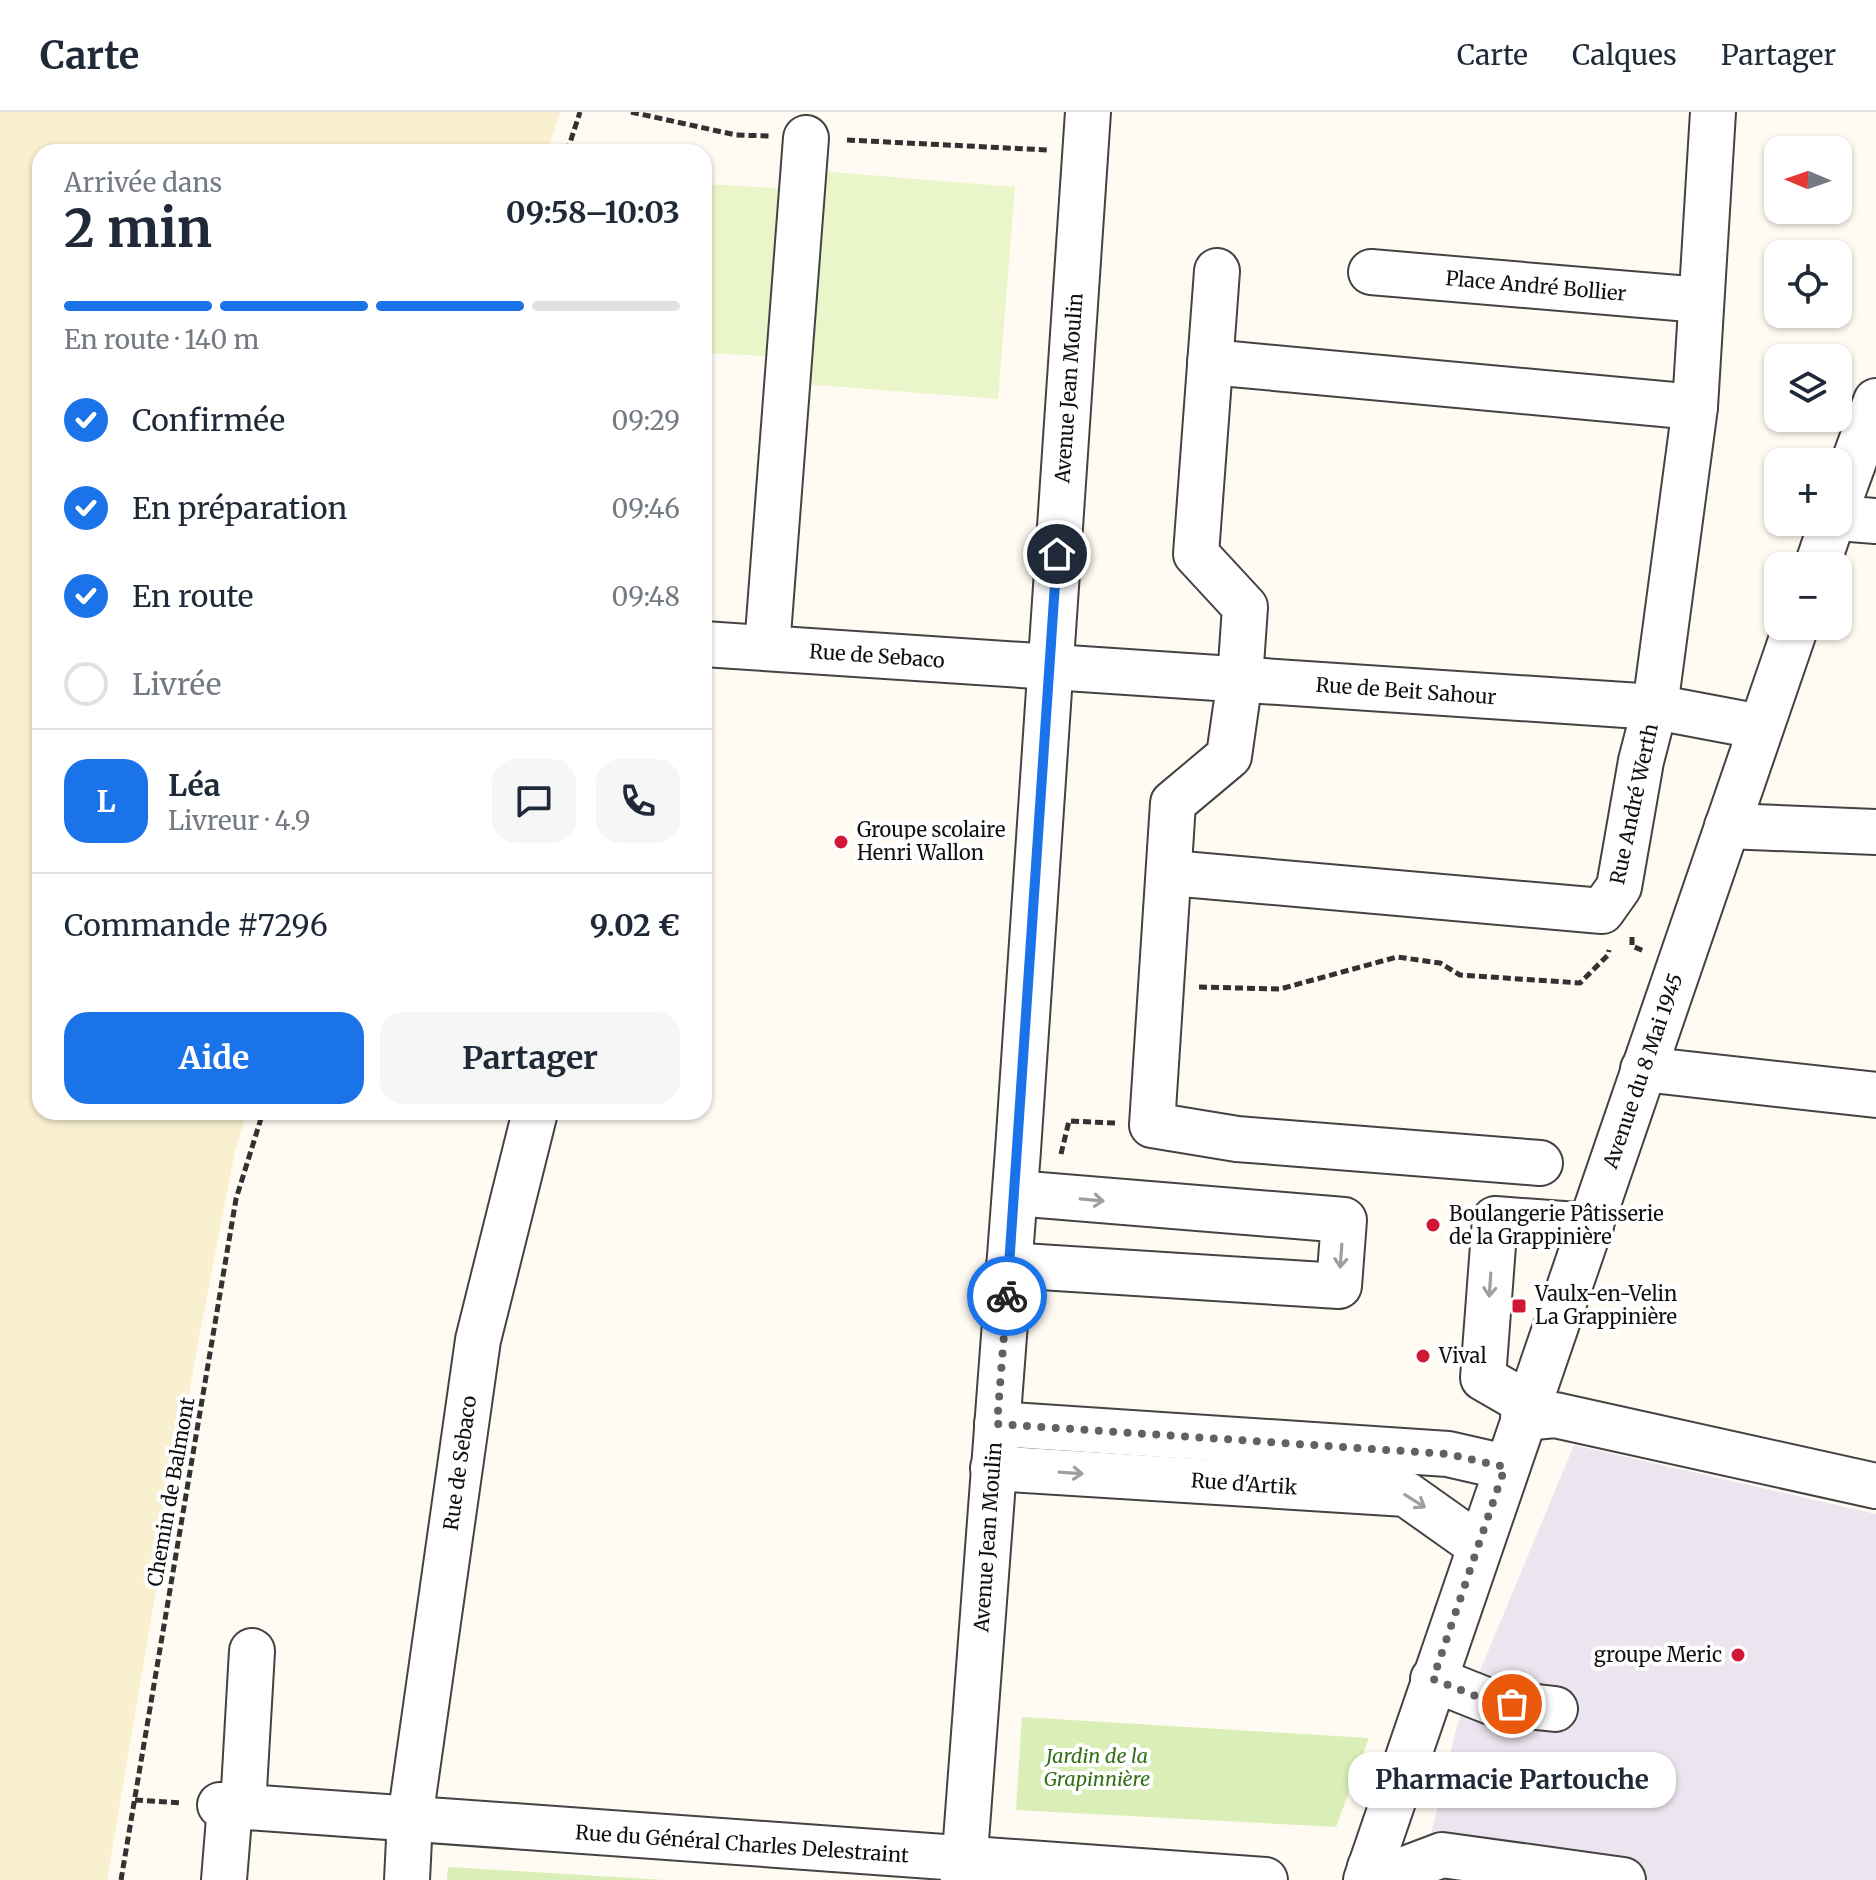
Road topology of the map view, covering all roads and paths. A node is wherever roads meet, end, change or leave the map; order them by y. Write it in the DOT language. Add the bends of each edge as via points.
graph roads {
  1 [pos="580,112"];
  2 [pos="631,112"];
  3 [pos="1713,112"];
  4 [pos="1086,133"];
  5 [pos="806,138"];
  6 [pos="570,144"];
  7 [pos="1217,271"];
  8 [pos="1371,272"];
  9 [pos="1701,300"];
  10 [pos="1210,362"];
  11 [pos="1876,401"];
  12 [pos="1695,407"];
  13 [pos="1852,467"];
  14 [pos="1852,519"];
  15 [pos="1876,521"];
  16 [pos="1791,640"];
  17 [pos="712,645"];
  18 [pos="767,648"];
  19 [pos="1049,669"];
  20 [pos="1240,679"];
  21 [pos="1655,707"];
  22 [pos="1761,727"];
  23 [pos="1727,826"];
  24 [pos="1876,832"];
  25 [pos="1171,873"];
  26 [pos="1612,898"];
  27 [pos="1162,987"];
  28 [pos="1643,1069"];
  29 [pos="1876,1095"];
  30 [pos="261,1120"];
  31 [pos="533,1120"];
  32 [pos="1152,1125"];
  33 [pos="1018,1150"];
  34 [pos="1540,1163"];
  35 [pos="1015,1193"];
  36 [pos="1591,1226"];
  37 [pos="1009,1265"];
  38 [pos="1525,1411"];
  39 [pos="997,1424"];
  40 [pos="1505,1467"];
  41 [pos="993,1468"];
  42 [pos="1876,1486"];
  43 [pos="1478,1545"];
  44 [pos="252,1651"];
  45 [pos="1433,1679"];
  46 [pos="1555,1709"];
  47 [pos="231,1806"];
  48 [pos="410,1819"];
  49 [pos="964,1870"];
  50 [pos="1368,1874"];
  51 [pos="121,1880"];
  52 [pos="224,1880"];
  53 [pos="407,1880"];
  54 [pos="1265,1880"];
  55 [pos="1623,1880"];
  1 -- 6 [label="path"];
  2 -- 5 [label="path" via="736,135"];
  3 -- 9 [label="street, Rue André Werth"];
  4 -- 5 [label="path" via="991,145"];
  4 -- 19 [label="street, Avenue Jean Moulin"];
  5 -- 18 [label="street"];
  7 -- 10 [label="street"];
  8 -- 9 [label="street, Place André Bollier"];
  9 -- 12 [label="street, Rue André Werth"];
  10 -- 12 [label="street"];
  10 -- 20 [label="street" via="1196,554 1245,607"];
  11 -- 13 [label="street"];
  12 -- 21 [label="street, Rue André Werth"];
  14 -- 15 [label="street"];
  16 -- 22 [label="street, Avenue du 8 Mai 1945"];
  17 -- 18 [label="street, Rue de Sebaco"];
  18 -- 19 [label="street, Rue de Sebaco"];
  19 -- 20 [label="street, Rue de Beit Sahour"];
  19 -- 33 [label="street, Avenue Jean Moulin"];
  20 -- 21 [label="street, Rue de Beit Sahour"];
  20 -- 25 [label="street" via="1229,756 1173,803"];
  21 -- 22 [label="street, Rue de Beit Sahour"];
  21 -- 26 [label="street, Rue André Werth" via="1619,887"];
  22 -- 23 [label="street, Avenue du 8 Mai 1945"];
  23 -- 24 [label="street"];
  23 -- 28 [label="street, Avenue du 8 Mai 1945"];
  25 -- 26 [label="street, Rue André Werth" via="1602,911"];
  25 -- 27 [label="street"];
  26 -- 27 [label="path" via="1608,955 1580,983 1460,975 1440,963 1397,957 1280,989"];
  27 -- 32 [label="street"];
  28 -- 29 [label="street"];
  28 -- 36 [label="street, Avenue du 8 Mai 1945"];
  30 -- 51 [label="path, Chemin de Balmont" via="236,1199"];
  31 -- 48 [label="street, Rue de Sebaco" via="478,1340"];
  32 -- 33 [label="path" via="1069,1121 1063,1154"];
  32 -- 34 [label="street" via="1237,1139"];
  33 -- 35 [label="street, Avenue Jean Moulin"];
  35 -- 37 [label="street, Avenue Jean Moulin"];
  35 -- 37 [label="street, one-way" via="1344,1220 1339,1286"];
  36 -- 38 [label="street, Avenue du 8 Mai 1945"];
  36 -- 38 [label="street, one-way" via="1495,1219 1483,1378"];
  37 -- 39 [label="street, Avenue Jean Moulin"];
  38 -- 40 [label="street, Avenue du 8 Mai 1945"];
  38 -- 42 [label="street"];
  39 -- 40 [label="street" via="1448,1454"];
  39 -- 41 [label="street, Avenue Jean Moulin"];
  40 -- 43 [label="street, Avenue du 8 Mai 1945"];
  41 -- 43 [label="street, Rue d'Artik, one-way" via="1406,1494"];
  41 -- 49 [label="street, Avenue Jean Moulin"];
  43 -- 45 [label="street, Avenue du 8 Mai 1945"];
  44 -- 47 [label="street"];
  45 -- 46 [label="street" via="1491,1702"];
  45 -- 50 [label="street, Avenue du 8 Mai 1945"];
  47 -- 48 [label="street, Rue du Général Charles Delestraint"];
  47 -- 52 [label="street"];
  48 -- 49 [label="street, Rue du Général Charles Delestraint"];
  48 -- 53 [label="street, Rue de Sebaco"];
  49 -- 54 [label="street, Rue du Général Charles Delestraint"];
  50 -- 55 [label="street" via="1397,1872 1442,1855"];
}
